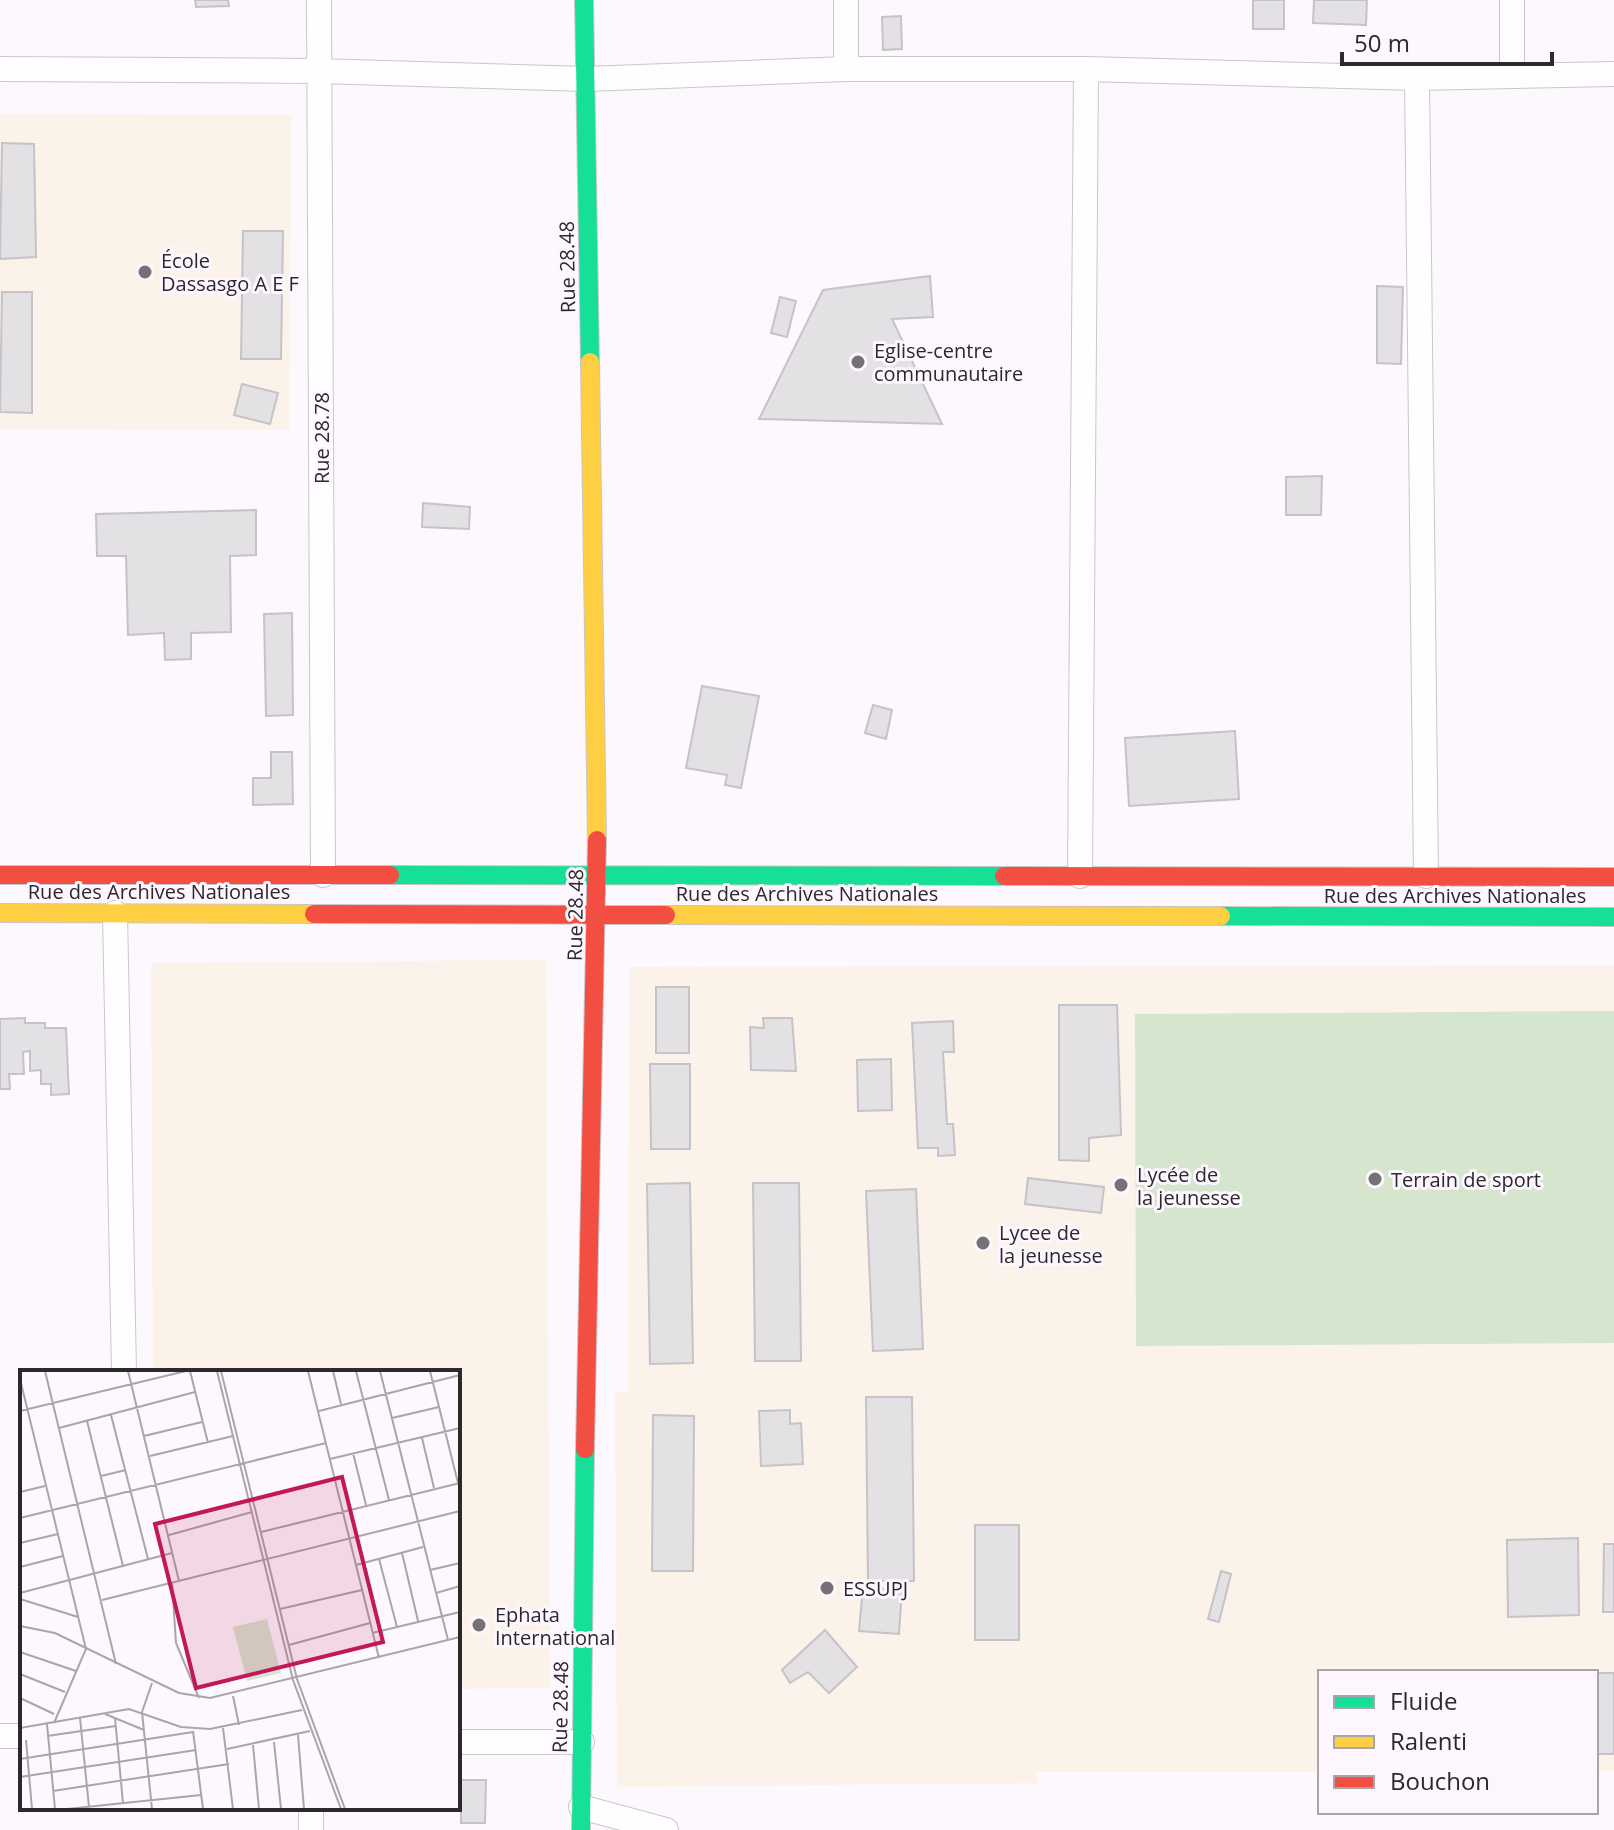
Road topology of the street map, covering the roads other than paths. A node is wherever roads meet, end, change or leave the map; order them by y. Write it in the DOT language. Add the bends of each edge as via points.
graph roads {
  1 [pos="319,0"];
  2 [pos="584,0"];
  3 [pos="846,0"];
  4 [pos="1512,0"];
  5 [pos="0,69"];
  6 [pos="846,69"];
  7 [pos="1086,69"];
  8 [pos="319,71"];
  9 [pos="1614,74"];
  10 [pos="1512,76"];
  11 [pos="1417,78"];
  12 [pos="586,79"];
  13 [pos="0,875"];
  14 [pos="323,875"];
  15 [pos="597,876"];
  16 [pos="1080,876"];
  17 [pos="1426,876"];
  18 [pos="1614,877"];
  19 [pos="0,913"];
  20 [pos="115,913"];
  21 [pos="598,914"];
  22 [pos="1614,917"];
  23 [pos="124,1370"];
  24 [pos="460,1742"];
  25 [pos="582,1742"];
  26 [pos="581,1818"];
  27 [pos="666,1830"];
  1 -- 8 [label="street, Rue 28.78"];
  2 -- 12 [label="street, Rue 28.48"];
  3 -- 6 [label="street"];
  4 -- 10 [label="street"];
  5 -- 8 [label="street"];
  6 -- 7 [label="street"];
  6 -- 12 [label="street"];
  7 -- 11 [label="street"];
  7 -- 16 [label="street"];
  8 -- 12 [label="street"];
  8 -- 14 [label="street, Rue 28.78"];
  9 -- 10 [label="street"];
  10 -- 11 [label="street"];
  11 -- 17 [label="street"];
  12 -- 15 [label="street, Rue 28.48"];
  13 -- 14 [label="street, Rue des Archives Nationales"];
  14 -- 15 [label="street, Rue des Archives Nationales"];
  15 -- 16 [label="street, Rue des Archives Nationales"];
  15 -- 21 [label="street, Rue 28.48"];
  16 -- 17 [label="street, Rue des Archives Nationales"];
  17 -- 18 [label="street, Rue des Archives Nationales"];
  19 -- 20 [label="street, Rue des Archives Nationales"];
  20 -- 21 [label="street, Rue des Archives Nationales"];
  20 -- 23 [label="street"];
  21 -- 22 [label="street, Rue des Archives Nationales"];
  21 -- 25 [label="street, Rue 28.48" via="588,1171"];
  24 -- 25 [label="street"];
  25 -- 26 [label="street, Rue 28.48"];
  26 -- 27 [label="street"];
}
